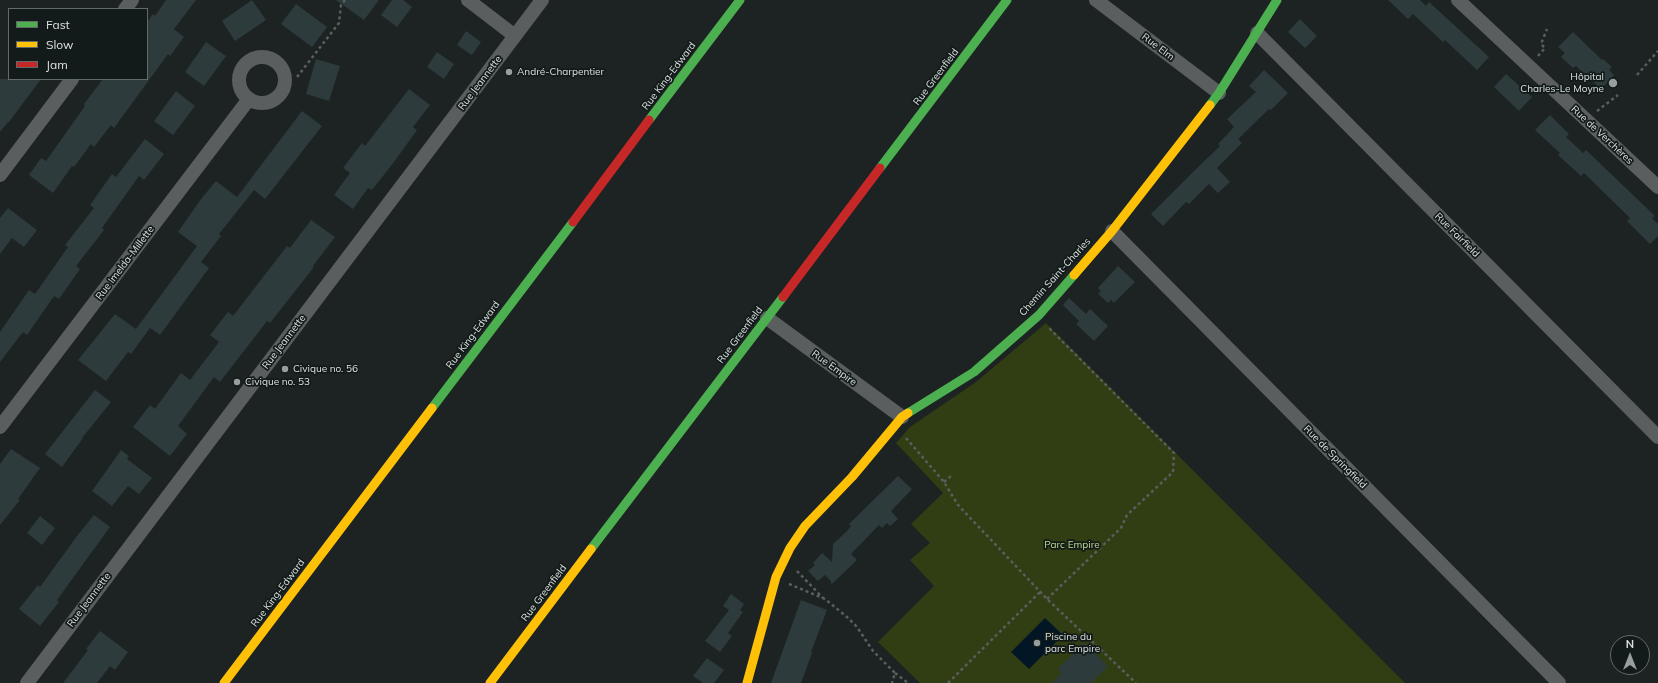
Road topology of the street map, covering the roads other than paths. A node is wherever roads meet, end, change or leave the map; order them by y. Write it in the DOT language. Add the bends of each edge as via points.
graph roads {
  1 [pos="132,0"];
  2 [pos="468,0"];
  3 [pos="542,0"];
  4 [pos="740,0"];
  5 [pos="1007,0"];
  6 [pos="1096,0"];
  7 [pos="1277,0"];
  8 [pos="1458,0"];
  9 [pos="126,8"];
  10 [pos="1257,33"];
  11 [pos="515,36"];
  12 [pos="71,80"];
  13 [pos="1219,93"];
  14 [pos="249,99"];
  15 [pos="0,175"];
  16 [pos="1658,187"];
  17 [pos="1112,231"];
  18 [pos="767,318"];
  19 [pos="902,417"];
  20 [pos="0,427"];
  21 [pos="1658,437"];
  22 [pos="27,683"];
  23 [pos="224,683"];
  24 [pos="490,683"];
  25 [pos="747,683"];
  26 [pos="1558,683"];
  1 -- 9 [label="street"];
  2 -- 11 [label="street"];
  3 -- 11 [label="street, Rue Jeannette"];
  4 -- 23 [label="street, Rue King-Edward"];
  5 -- 18 [label="street, Rue Greenfield"];
  6 -- 13 [label="street, Rue Elm"];
  7 -- 10 [label="street, Chemin Saint-Charles"];
  8 -- 16 [label="street, Rue de Verchères"];
  10 -- 13 [label="street, Chemin Saint-Charles"];
  10 -- 21 [label="street, Rue Fairfield"];
  11 -- 22 [label="street, Rue Jeannette"];
  12 -- 15 [label="street"];
  13 -- 17 [label="street, Chemin Saint-Charles"];
  14 -- 20 [label="street, Rue Imelda-Millette"];
  17 -- 19 [label="street, Chemin Saint-Charles" via="1038,315 974,372"];
  17 -- 26 [label="street, Rue de Springfield"];
  18 -- 19 [label="street, Rue Empire"];
  18 -- 24 [label="street, Rue Greenfield"];
  19 -- 25 [label="street, Chemin Saint-Charles" via="852,477 805,526 790,548 776,577"];
}
